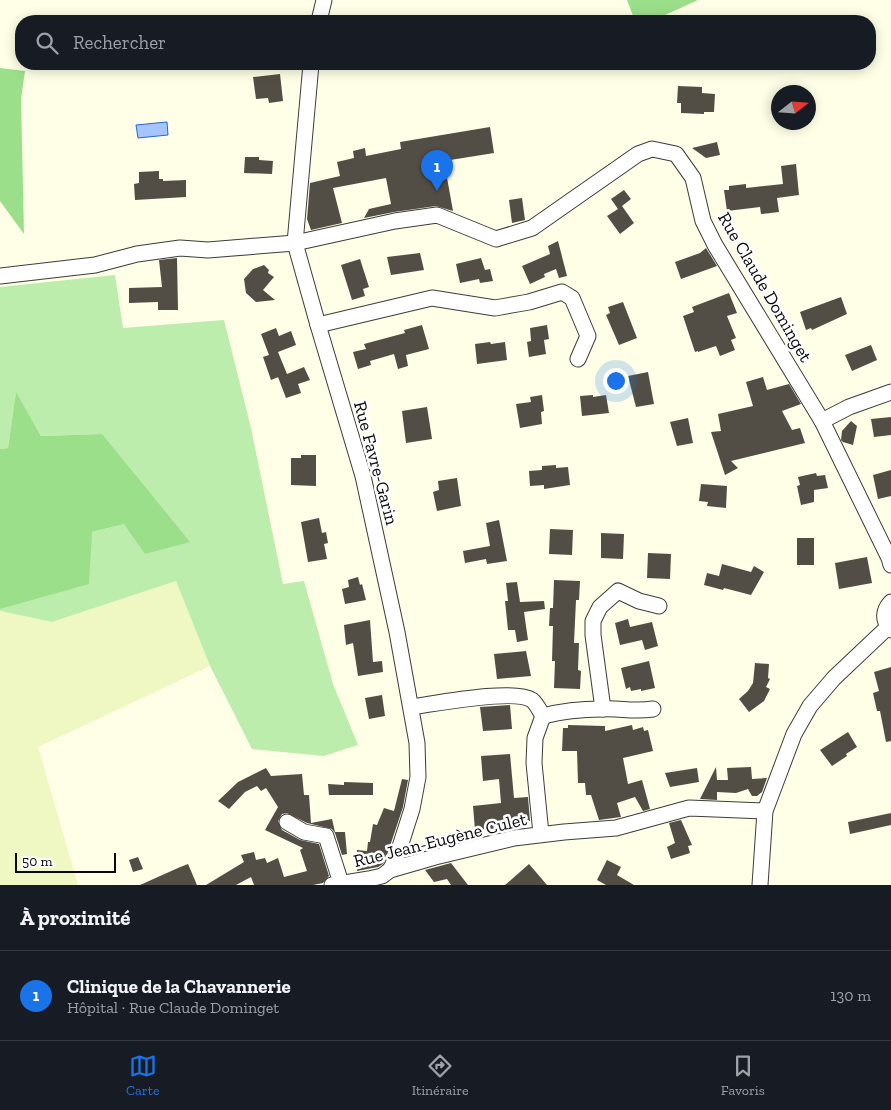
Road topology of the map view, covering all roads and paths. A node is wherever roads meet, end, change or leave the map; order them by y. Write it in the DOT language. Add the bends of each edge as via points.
graph roads {
  1 [pos="324,0"];
  2 [pos="320,15"];
  3 [pos="310,70"];
  4 [pos="295,243"];
  5 [pos="0,276"];
  6 [pos="318,325"];
  7 [pos="578,359"];
  8 [pos="891,392"];
  9 [pos="822,421"];
  10 [pos="891,565"];
  11 [pos="891,602"];
  12 [pos="659,606"];
  13 [pos="889,628"];
  14 [pos="411,707"];
  15 [pos="603,709"];
  16 [pos="653,709"];
  17 [pos="543,716"];
  18 [pos="765,811"];
  19 [pos="286,822"];
  20 [pos="540,834"];
  21 [pos="390,870"];
  22 [pos="337,884"];
  23 [pos="760,885"];
  1 -- 2 [label="street"];
  3 -- 4 [label="street, Rue Favre-Garin"];
  4 -- 5 [label="street, Rue Claude Dominget" via="208,250 180,248 137,254 95,265"];
  4 -- 6 [label="street, Rue Favre-Garin"];
  4 -- 9 [label="street, Rue Claude Dominget" via="437,215 496,239 532,228 638,154 652,149 676,154 693,178 703,221 715,245"];
  6 -- 7 [label="street" via="432,298 495,308 562,292 572,298 588,336"];
  6 -- 14 [label="street, Rue Favre-Garin" via="363,476"];
  8 -- 9 [label="street"];
  9 -- 10 [label="street, Rue Claude Dominget"];
  11 -- 13 [label="street" via="884,620"];
  12 -- 15 [label="street" via="639,602 618,592 600,607 593,621 593,635"];
  13 -- 18 [label="street" via="834,678 810,706 794,734"];
  14 -- 17 [label="street" via="516,695 532,700"];
  14 -- 21 [label="street, Rue Favre-Garin" via="418,777 412,809"];
  15 -- 16 [label="street" via="638,712"];
  15 -- 17 [label="street"];
  17 -- 20 [label="street" via="535,738 534,763"];
  18 -- 20 [label="street, Rue Jean-Eugène Culet" via="689,808 616,828"];
  18 -- 23 [label="street"];
  19 -- 22 [label="street" via="304,832 326,836"];
  20 -- 21 [label="street, Rue Jean-Eugène Culet"];
  21 -- 22 [label="street, Rue Jean-Eugène Culet" via="382,876"];
}
